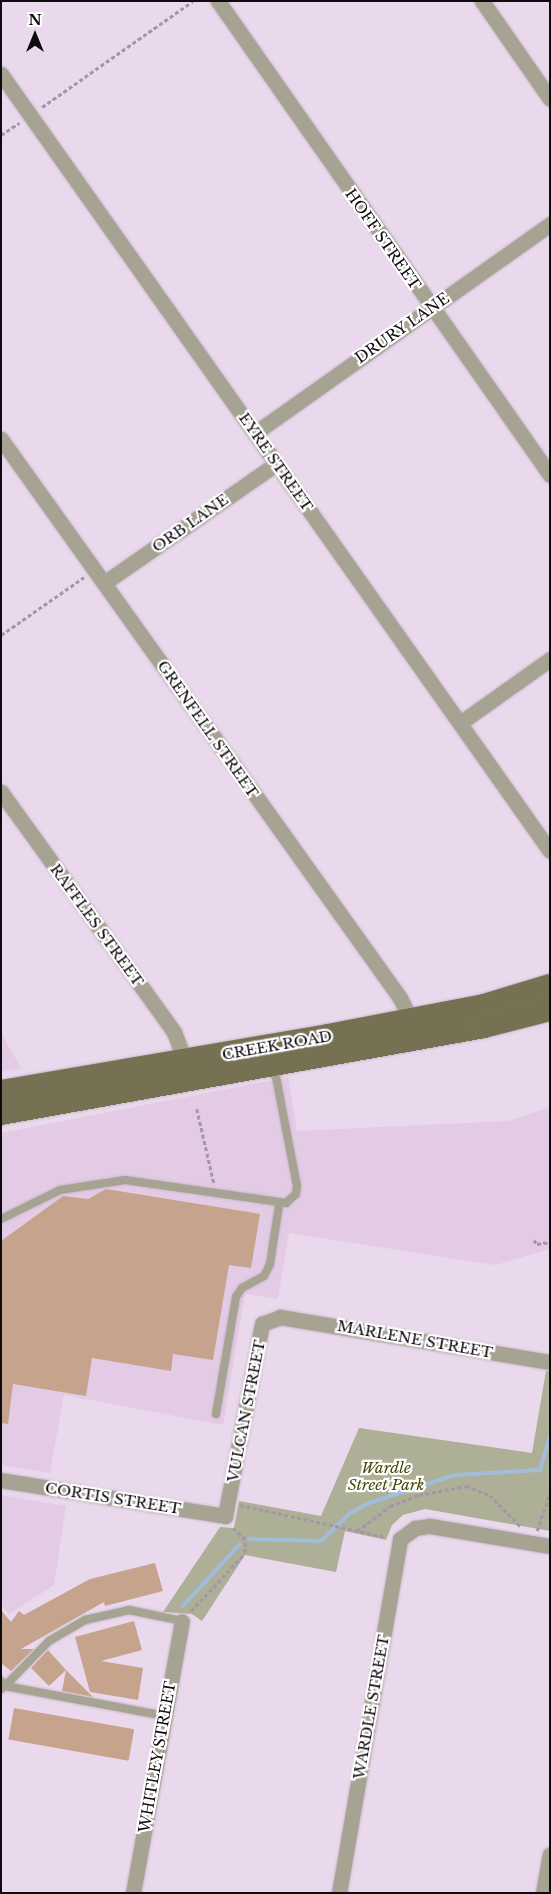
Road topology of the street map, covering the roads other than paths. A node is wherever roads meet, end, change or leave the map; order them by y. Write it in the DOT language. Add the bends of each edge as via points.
graph roads {
  1 [pos="218,1"];
  2 [pos="482,1"];
  3 [pos="1,74"];
  4 [pos="550,99"];
  5 [pos="550,224"];
  6 [pos="431,308"];
  7 [pos="255,433"];
  8 [pos="1,439"];
  9 [pos="276,464"];
  10 [pos="550,475"];
  11 [pos="104,583"];
  12 [pos="550,659"];
  13 [pos="460,723"];
  14 [pos="1,792"];
  15 [pos="550,851"];
  16 [pos="550,986"];
  17 [pos="550,1009"];
  18 [pos="411,1020"];
  19 [pos="185,1060"];
  20 [pos="274,1064"];
  21 [pos="1,1092"];
  22 [pos="1,1113"];
  23 [pos="279,1205"];
  24 [pos="1,1218"];
  25 [pos="280,1316"];
  26 [pos="550,1362"];
  27 [pos="216,1414"];
  28 [pos="1,1480"];
  29 [pos="227,1509"];
  30 [pos="550,1546"];
  31 [pos="182,1621"];
  32 [pos="3,1685"];
  33 [pos="165,1716"];
  34 [pos="550,1855"];
  35 [pos="133,1893"];
  36 [pos="339,1893"];
  37 [pos="543,1893"];
  1 -- 6 [label="street, HOFF STREET"];
  2 -- 4 [label="street"];
  3 -- 7 [label="street, EYRE STREET"];
  5 -- 6 [label="street, DRURY LANE"];
  6 -- 7 [label="street, DRURY LANE"];
  6 -- 10 [label="street, HOFF STREET"];
  7 -- 9 [label="street, EYRE STREET"];
  8 -- 11 [label="street, GRENFELL STREET"];
  9 -- 11 [label="street, ORB LANE"];
  9 -- 13 [label="street, EYRE STREET"];
  11 -- 18 [label="street, GRENFELL STREET" via="400,998"];
  12 -- 13 [label="street"];
  13 -- 15 [label="street, EYRE STREET"];
  14 -- 19 [label="street, RAFFLES STREET" via="174,1032"];
  16 -- 18 [label="main road, CREEK ROAD" via="484,1006"];
  17 -- 20 [label="main road, CREEK ROAD" via="484,1026"];
  18 -- 19 [label="main road, CREEK ROAD"];
  19 -- 21 [label="main road, CREEK ROAD"];
  20 -- 22 [label="main road, CREEK ROAD"];
  20 -- 23 [label="lane" via="297,1186 296,1194"];
  23 -- 24 [label="lane" via="125,1180 60,1190"];
  23 -- 27 [label="lane" via="270,1264 264,1276 242,1288 236,1297"];
  25 -- 26 [label="street, MARLENE STREET"];
  25 -- 29 [label="street, VULCAN STREET" via="262,1324"];
  28 -- 29 [label="street, CORTIS STREET"];
  30 -- 36 [label="street, WARDLE STREET" via="430,1526 415,1528 400,1539"];
  31 -- 32 [label="lane" via="128,1610 85,1620 49,1641"];
  31 -- 33 [label="street, WHITLEY STREET"];
  32 -- 33 [label="lane"];
  33 -- 35 [label="street, WHITLEY STREET"];
  34 -- 37 [label="street"];
}
